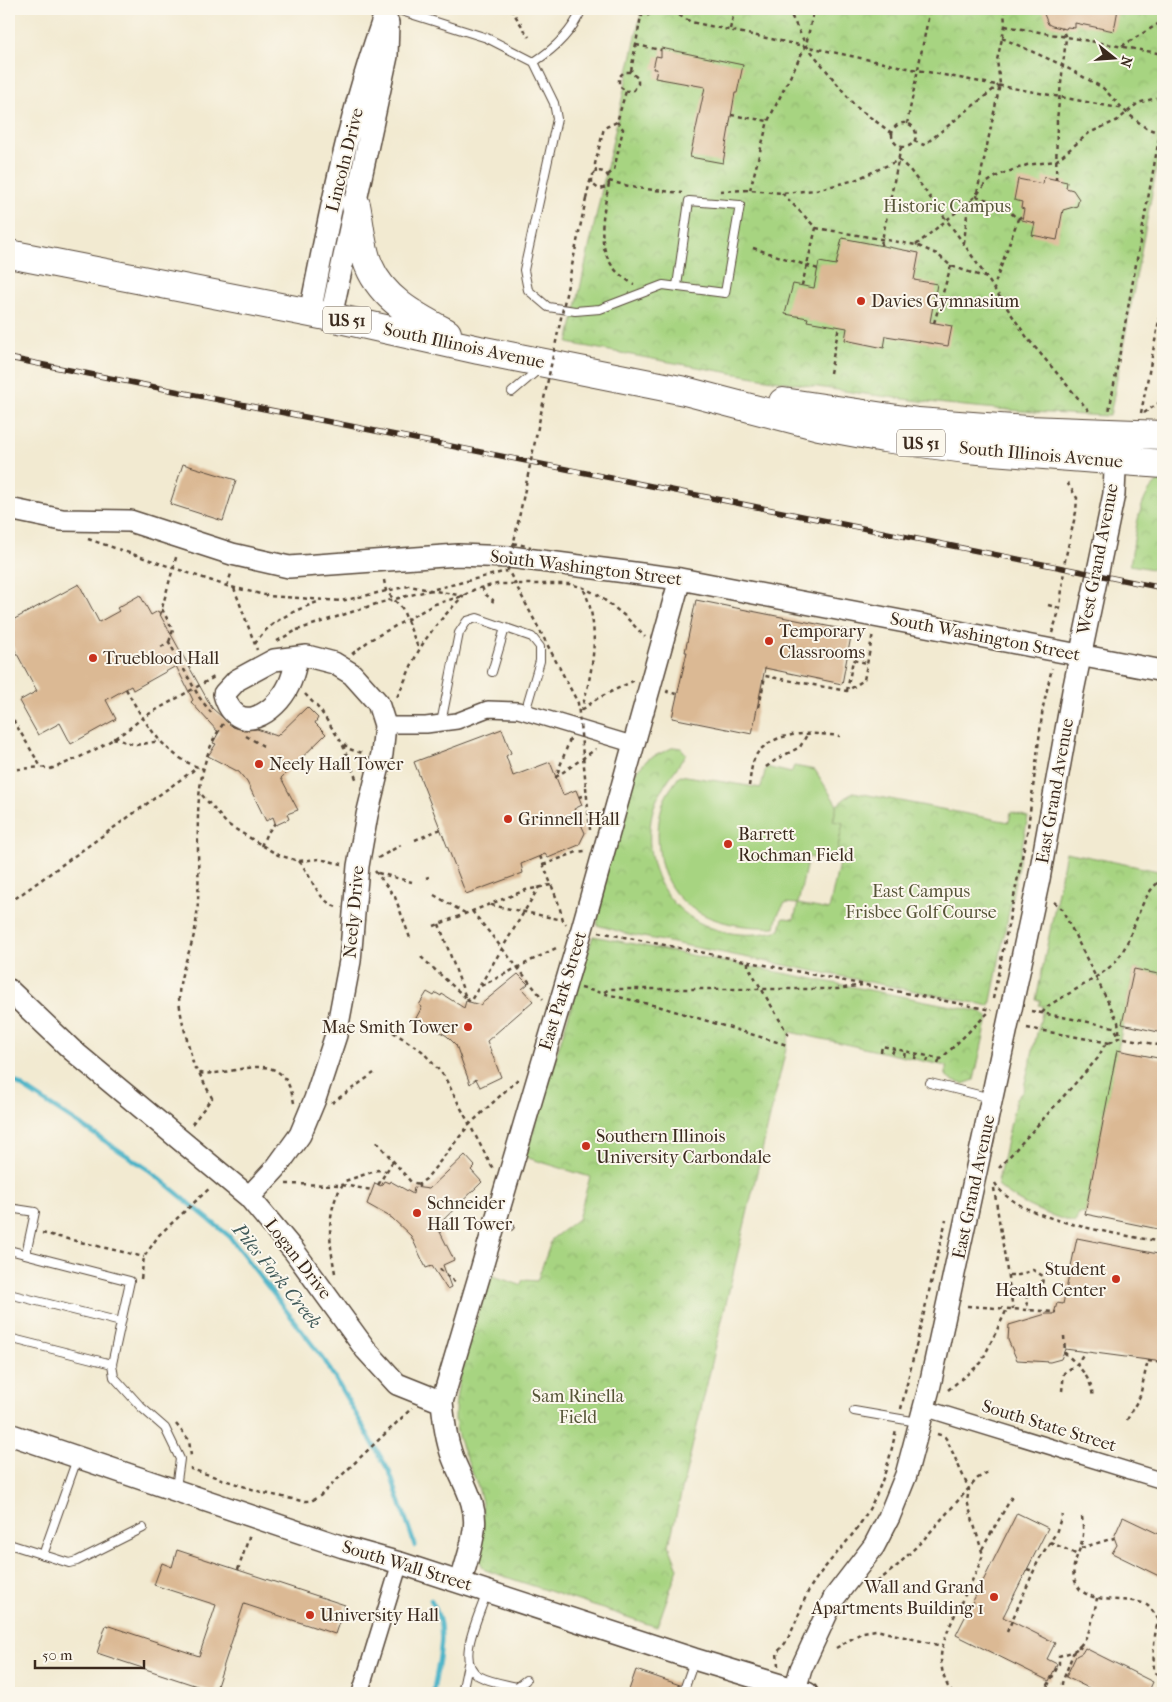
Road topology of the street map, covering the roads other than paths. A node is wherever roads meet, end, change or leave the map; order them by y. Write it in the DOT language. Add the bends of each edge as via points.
graph roads {
  1 [pos="388,9"];
  2 [pos="395,9"];
  3 [pos="582,9"];
  4 [pos="534,62"];
  5 [pos="356,205"];
  6 [pos="9,254"];
  7 [pos="677,286"];
  8 [pos="321,315"];
  9 [pos="479,350"];
  10 [pos="548,364"];
  11 [pos="685,391"];
  12 [pos="512,392"];
  13 [pos="1113,422"];
  14 [pos="1163,435"];
  15 [pos="1115,462"];
  16 [pos="1163,464"];
  17 [pos="9,508"];
  18 [pos="680,579"];
  19 [pos="504,628"];
  20 [pos="1080,655"];
  21 [pos="297,659"];
  22 [pos="1163,671"];
  23 [pos="492,672"];
  24 [pos="525,712"];
  25 [pos="441,722"];
  26 [pos="384,724"];
  27 [pos="627,742"];
  28 [pos="9,990"];
  29 [pos="930,1083"];
  30 [pos="993,1099"];
  31 [pos="249,1198"];
  32 [pos="9,1208"];
  33 [pos="9,1250"];
  34 [pos="26,1254"];
  35 [pos="9,1294"];
  36 [pos="121,1322"];
  37 [pos="9,1338"];
  38 [pos="112,1364"];
  39 [pos="442,1402"];
  40 [pos="854,1411"];
  41 [pos="927,1422"];
  42 [pos="9,1434"];
  43 [pos="78,1457"];
  44 [pos="1163,1482"];
  45 [pos="176,1490"];
  46 [pos="143,1528"];
  47 [pos="9,1544"];
  48 [pos="44,1555"];
  49 [pos="400,1563"];
  50 [pos="461,1582"];
  51 [pos="486,1591"];
  52 [pos="694,1659"];
  53 [pos="468,1664"];
  54 [pos="526,1680"];
  55 [pos="799,1692"];
  56 [pos="360,1693"];
  57 [pos="462,1693"];
  58 [pos="682,1693"];
  1 -- 5 [label="street, Lincoln Drive" via="387,56"];
  1 -- 8 [label="street, Lincoln Drive" via="372,51 343,161"];
  2 -- 4 [label="lane" via="487,38"];
  3 -- 4 [label="lane" via="575,25 560,42"];
  4 -- 7 [label="lane" via="554,103 556,119 524,270 528,290 548,307 575,311 600,309 663,284"];
  5 -- 8 [label="street, Lincoln Drive"];
  5 -- 9 [label="highway" via="369,266 398,305"];
  6 -- 8 [label="highway, South Illinois Avenue / US 51"];
  7 -- 7 [label="lane" via="725,293 740,205 689,201"];
  8 -- 9 [label="highway, South Illinois Avenue / US 51"];
  9 -- 10 [label="highway, South Illinois Avenue / US 51"];
  10 -- 11 [label="highway, South Illinois Avenue / US 51"];
  10 -- 12 [label="lane"];
  11 -- 13 [label="highway, South Illinois Avenue / US 51" via="808,404 918,422 1028,430"];
  11 -- 15 [label="highway, South Illinois Avenue / US 51" via="819,426 884,438"];
  13 -- 14 [label="highway, South Illinois Avenue / US 51"];
  13 -- 15 [label="street, West Grand Avenue"];
  15 -- 16 [label="highway, South Illinois Avenue / US 51"];
  15 -- 20 [label="street, West Grand Avenue" via="1114,494"];
  17 -- 18 [label="street, South Washington Street" via="62,520 130,521 232,554 289,567 458,554 555,562"];
  18 -- 20 [label="street, South Washington Street"];
  18 -- 27 [label="street, East Park Street" via="661,654"];
  19 -- 23 [label="lane"];
  19 -- 24 [label="lane" via="532,637 540,647 540,661"];
  19 -- 25 [label="lane" via="477,618 467,621 459,633"];
  20 -- 22 [label="street, South Washington Street"];
  20 -- 30 [label="street, East Grand Avenue" via="1037,888"];
  21 -- 26 [label="street, Neely Drive" via="307,656 334,663 352,674 378,703"];
  24 -- 25 [label="street" via="488,709"];
  24 -- 27 [label="street"];
  25 -- 26 [label="street"];
  26 -- 31 [label="street, Neely Drive" via="382,754 366,815 358,866 350,960 336,1035 300,1135"];
  27 -- 39 [label="street, East Park Street" via="503,1224"];
  28 -- 31 [label="street, Logan Drive" via="72,1050"];
  29 -- 30 [label="lane"];
  30 -- 41 [label="street, East Grand Avenue"];
  31 -- 39 [label="street, Logan Drive" via="294,1251 366,1350 397,1384"];
  32 -- 34 [label="lane" via="35,1212"];
  33 -- 34 [label="lane"];
  34 -- 36 [label="lane" via="130,1281"];
  35 -- 36 [label="lane"];
  36 -- 38 [label="lane"];
  37 -- 38 [label="lane"];
  38 -- 45 [label="lane" via="114,1377 165,1428 180,1460"];
  39 -- 50 [label="street" via="445,1429 453,1458 472,1502 474,1519"];
  40 -- 41 [label="lane"];
  41 -- 44 [label="street, South State Street"];
  41 -- 55 [label="street, East Grand Avenue" via="874,1546 834,1598 809,1649"];
  42 -- 43 [label="street, South Wall Street"];
  43 -- 45 [label="street, South Wall Street"];
  43 -- 48 [label="lane"];
  45 -- 49 [label="street, South Wall Street"];
  46 -- 48 [label="lane" via="77,1561 69,1563"];
  47 -- 48 [label="lane"];
  49 -- 50 [label="street, South Wall Street"];
  49 -- 56 [label="street"];
  50 -- 51 [label="street, South Wall Street"];
  51 -- 52 [label="street, South Wall Street"];
  51 -- 53 [label="lane" via="468,1649"];
  52 -- 55 [label="street, South Wall Street"];
  52 -- 58 [label="lane"];
  53 -- 54 [label="lane" via="478,1676 498,1682 517,1687"];
  53 -- 57 [label="lane"];
}
